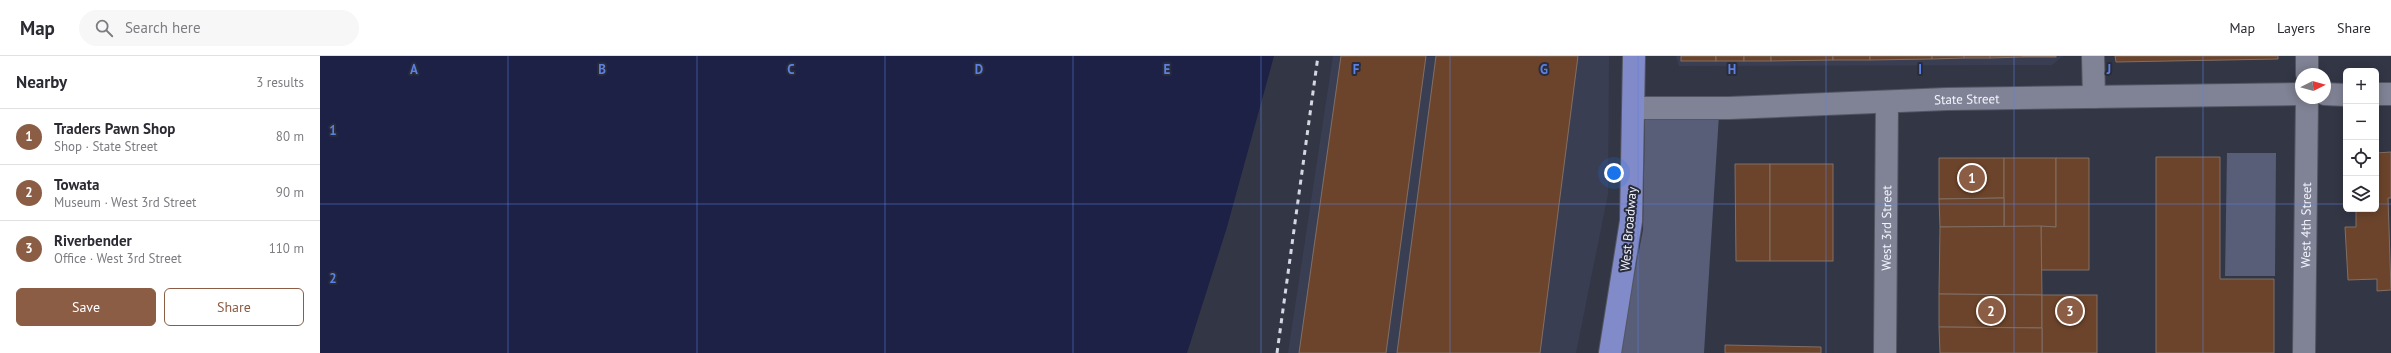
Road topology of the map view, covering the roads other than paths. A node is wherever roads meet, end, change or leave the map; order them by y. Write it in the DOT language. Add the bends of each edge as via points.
graph roads {
  1 [pos="1634,56"];
  2 [pos="2093,56"];
  3 [pos="2307,56"];
  4 [pos="2307,68"];
  5 [pos="2295,94"];
  6 [pos="2331,94"];
  7 [pos="2379,94"];
  8 [pos="2391,94"];
  9 [pos="2343,95"];
  10 [pos="2094,96"];
  11 [pos="1887,102"];
  12 [pos="2307,104"];
  13 [pos="1634,108"];
  14 [pos="1610,353"];
  15 [pos="1885,353"];
  16 [pos="2304,353"];
  1 -- 13 [label="main road, West Broadway"];
  2 -- 10 [label="street"];
  3 -- 4 [label="street"];
  5 -- 10 [label="street, State Street"];
  6 -- 9 [label="street"];
  7 -- 8 [label="street"];
  10 -- 11 [label="street, State Street"];
  11 -- 13 [label="street, State Street" via="1729,108"];
  11 -- 15 [label="street, West 3rd Street"];
  12 -- 16 [label="street, West 4th Street"];
  13 -- 14 [label="main road, West Broadway" via="1631,221"];
}
